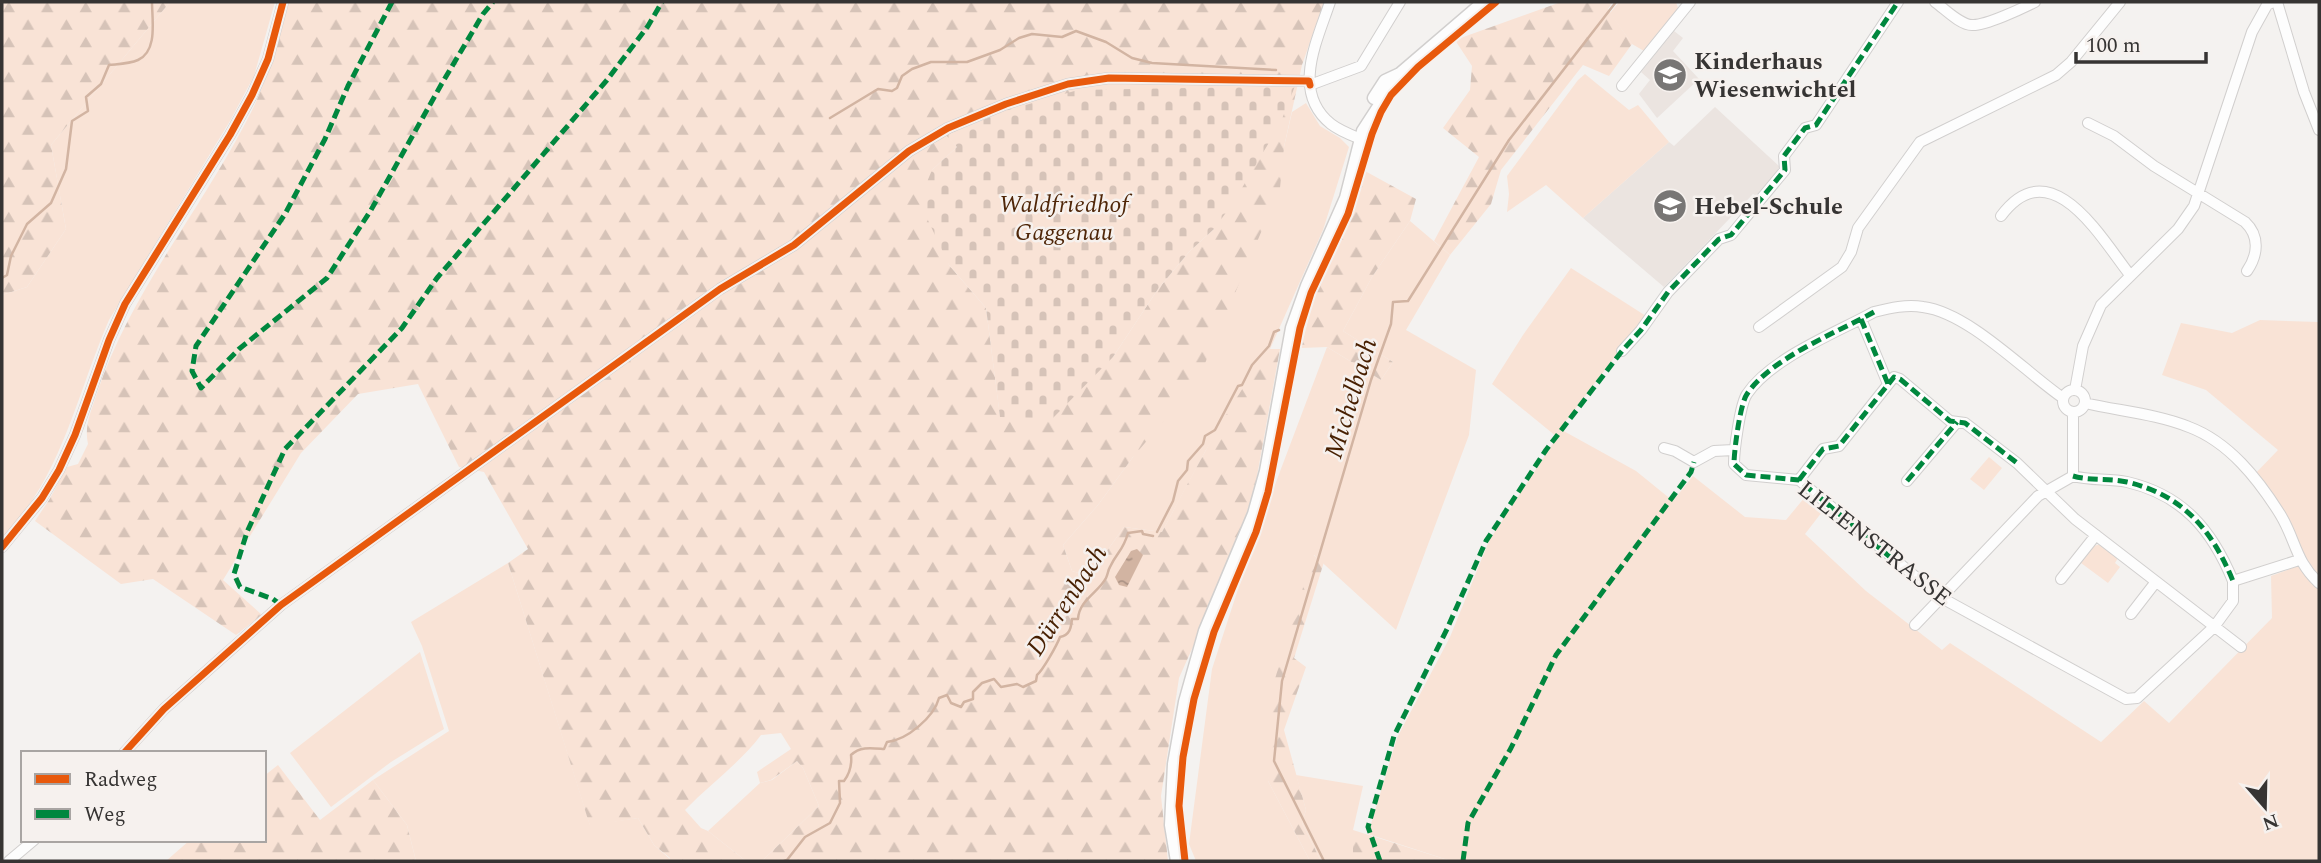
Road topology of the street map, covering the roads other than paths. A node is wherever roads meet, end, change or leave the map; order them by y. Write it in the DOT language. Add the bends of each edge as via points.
graph roads {
  1 [pos="283,2"];
  2 [pos="1330,2"];
  3 [pos="1400,2"];
  4 [pos="1484,2"];
  5 [pos="1690,2"];
  6 [pos="1898,2"];
  7 [pos="1935,2"];
  8 [pos="2035,2"];
  9 [pos="2120,2"];
  10 [pos="2275,2"];
  11 [pos="1310,83"];
  12 [pos="1622,86"];
  13 [pos="2088,123"];
  14 [pos="2319,130"];
  15 [pos="1362,135"];
  16 [pos="2198,192"];
  17 [pos="2001,216"];
  18 [pos="2247,271"];
  19 [pos="2130,275"];
  20 [pos="1861,319"];
  21 [pos="1759,327"];
  22 [pos="1622,351"];
  23 [pos="1888,384"];
  24 [pos="2075,390"];
  25 [pos="2063,398"];
  26 [pos="2085,404"];
  27 [pos="2073,413"];
  28 [pos="1957,422"];
  29 [pos="1664,448"];
  30 [pos="1734,450"];
  31 [pos="2073,476"];
  32 [pos="1799,480"];
  33 [pos="1908,481"];
  34 [pos="2044,491"];
  35 [pos="2096,535"];
  36 [pos="2,547"];
  37 [pos="2299,560"];
  38 [pos="2061,579"];
  39 [pos="2233,581"];
  40 [pos="2155,583"];
  41 [pos="2319,583"];
  42 [pos="1940,597"];
  43 [pos="2131,614"];
  44 [pos="1915,625"];
  45 [pos="2214,627"];
  46 [pos="2241,647"];
  47 [pos="126,751"];
  48 [pos="32,842"];
  49 [pos="9,861"];
  50 [pos="1177,861"];
  1 -- 36 [label="street" via="268,59 252,95 125,304 59,470 43,498"];
  2 -- 11 [label="street" via="1311,58"];
  3 -- 11 [label="street" via="1361,66"];
  4 -- 15 [label="main road" via="1400,74 1385,81 1363,119"];
  5 -- 12 [label="street"];
  6 -- 22 [label="street" via="1816,125 1805,128 1784,156 1785,170 1731,236 1719,239 1668,292"];
  7 -- 8 [label="street" via="1973,25"];
  9 -- 21 [label="street" via="2056,75 1920,142 1858,228 1842,267"];
  10 -- 14 [label="street"];
  10 -- 16 [label="street" via="2267,5 2252,32"];
  11 -- 15 [label="street" via="1314,102 1324,117"];
  11 -- 47 [label="street" via="1109,78 1056,88 948,128 909,151 794,244 720,289 281,605 164,709"];
  13 -- 16 [label="street"];
  15 -- 50 [label="main road" via="1346,198 1292,328 1254,514 1205,631 1185,702 1174,764 1171,825"];
  16 -- 18 [label="street" via="2249,226 2256,246"];
  16 -- 19 [label="street" via="2178,229"];
  17 -- 19 [label="street" via="2011,203 2032,193 2064,198 2085,217"];
  19 -- 24 [label="street" via="2101,305 2083,346"];
  20 -- 23 [label="street"];
  20 -- 25 [label="street" via="1891,307 1942,311 1967,323"];
  20 -- 30 [label="street" via="1773,367 1745,396"];
  23 -- 28 [label="street" via="1894,377 1900,379"];
  23 -- 32 [label="street" via="1839,446 1823,449"];
  24 -- 25 [label="street"];
  24 -- 26 [label="street" via="2083,394"];
  25 -- 27 [label="street" via="2062,405"];
  26 -- 27 [label="street"];
  26 -- 37 [label="street" via="2167,419 2220,444 2272,501 2288,527"];
  27 -- 31 [label="street"];
  28 -- 33 [label="street"];
  28 -- 34 [label="street" via="1965,423 2017,463"];
  29 -- 30 [label="street" via="1693,462 1714,451"];
  30 -- 32 [label="street, LILIENSTRASSE" via="1734,464 1746,475"];
  31 -- 34 [label="street"];
  31 -- 39 [label="street" via="2125,481 2172,500 2205,528"];
  32 -- 42 [label="street, LILIENSTRASSE"];
  34 -- 35 [label="street"];
  34 -- 42 [label="street"];
  35 -- 38 [label="street"];
  35 -- 40 [label="street"];
  37 -- 39 [label="street"];
  37 -- 41 [label="street"];
  39 -- 45 [label="street" via="2233,601"];
  40 -- 43 [label="street"];
  40 -- 45 [label="street"];
  42 -- 44 [label="street"];
  42 -- 45 [label="street, LILIENSTRASSE" via="2126,698 2137,698"];
  45 -- 46 [label="street"];
  48 -- 49 [label="street"];
}
